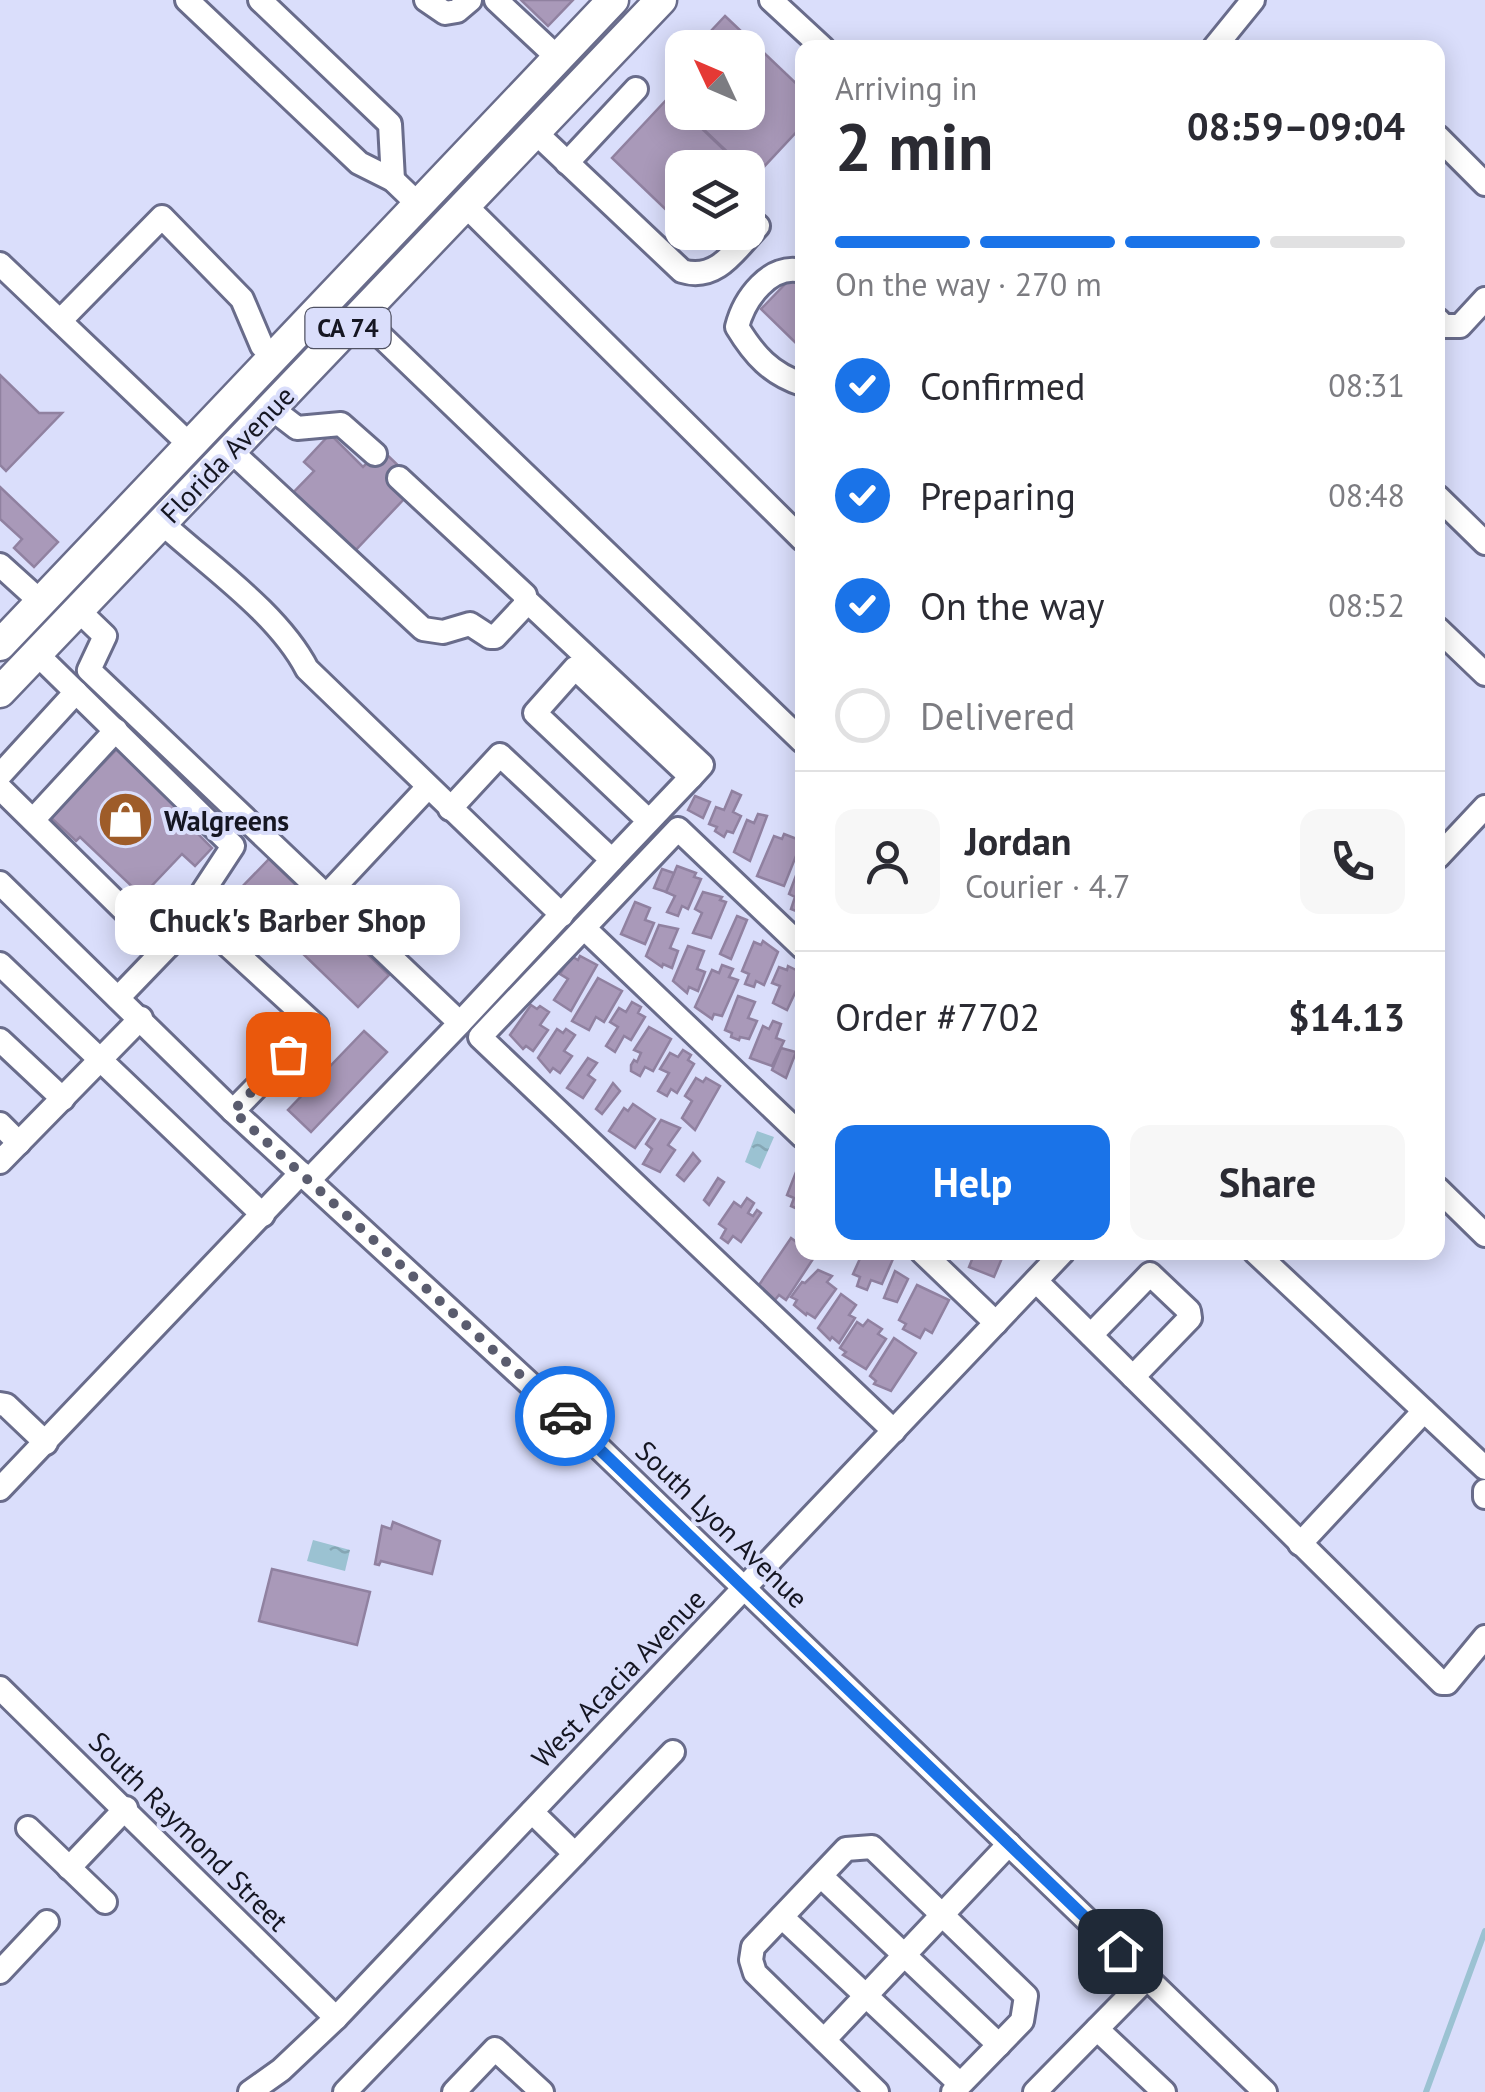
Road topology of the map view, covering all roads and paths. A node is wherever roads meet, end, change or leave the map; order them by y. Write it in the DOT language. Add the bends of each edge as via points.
graph roads {
  1 [pos="187,0"];
  2 [pos="260,0"];
  3 [pos="426,0"];
  4 [pos="470,0"];
  5 [pos="496,0"];
  6 [pos="613,0"];
  7 [pos="661,0"];
  8 [pos="771,0"];
  9 [pos="1253,0"];
  10 [pos="814,40"];
  11 [pos="1220,40"];
  12 [pos="558,58"];
  13 [pos="636,89"];
  14 [pos="535,132"];
  15 [pos="1445,145"];
  16 [pos="568,163"];
  17 [pos="393,180"];
  18 [pos="1485,184"];
  19 [pos="418,205"];
  20 [pos="465,206"];
  21 [pos="735,250"];
  22 [pos="0,264"];
  23 [pos="795,269"];
  24 [pos="1485,299"];
  25 [pos="360,316"];
  26 [pos="60,321"];
  27 [pos="1445,326"];
  28 [pos="274,357"];
  29 [pos="795,382"];
  30 [pos="271,408"];
  31 [pos="190,446"];
  32 [pos="231,451"];
  33 [pos="375,454"];
  34 [pos="399,478"];
  35 [pos="1445,505"];
  36 [pos="162,523"];
  37 [pos="795,532"];
  38 [pos="1485,543"];
  39 [pos="0,565"];
  40 [pos="527,601"];
  41 [pos="41,602"];
  42 [pos="78,610"];
  43 [pos="1445,636"];
  44 [pos="0,645"];
  45 [pos="36,654"];
  46 [pos="1485,674"];
  47 [pos="0,692"];
  48 [pos="76,692"];
  49 [pos="116,730"];
  50 [pos="795,734"];
  51 [pos="0,775"];
  52 [pos="690,776"];
  53 [pos="428,786"];
  54 [pos="0,788"];
  55 [pos="1485,807"];
  56 [pos="450,808"];
  57 [pos="33,820"];
  58 [pos="648,820"];
  59 [pos="1445,850"];
  60 [pos="612,860"];
  61 [pos="326,896"];
  62 [pos="5,898"];
  63 [pos="562,915"];
  64 [pos="187,916"];
  65 [pos="584,928"];
  66 [pos="795,941"];
  67 [pos="168,946"];
  68 [pos="0,964"];
  69 [pos="118,998"];
  70 [pos="141,1018"];
  71 [pos="460,1023"];
  72 [pos="0,1040"];
  73 [pos="101,1059"];
  74 [pos="62,1099"];
  75 [pos="233,1111"];
  76 [pos="0,1124"];
  77 [pos="795,1129"];
  78 [pos="19,1142"];
  79 [pos="0,1162"];
  80 [pos="305,1177"];
  81 [pos="1445,1196"];
  82 [pos="262,1215"];
  83 [pos="1485,1236"];
  84 [pos="930,1260"];
  85 [pos="1056,1260"];
  86 [pos="1264,1260"];
  87 [pos="1036,1281"];
  88 [pos="996,1324"];
  89 [pos="1091,1335"];
  90 [pos="1134,1376"];
  91 [pos="0,1404"];
  92 [pos="1424,1411"];
  93 [pos="894,1430"];
  94 [pos="46,1443"];
  95 [pos="1485,1468"];
  96 [pos="0,1489"];
  97 [pos="1300,1544"];
  98 [pos="744,1588"];
  99 [pos="1485,1637"];
  100 [pos="0,1688"];
  101 [pos="673,1752"];
  102 [pos="126,1808"];
  103 [pos="532,1812"];
  104 [pos="28,1828"];
  105 [pos="1010,1844"];
  106 [pos="575,1854"];
  107 [pos="69,1868"];
  108 [pos="820,1876"];
  109 [pos="104,1902"];
  110 [pos="942,1914"];
  111 [pos="782,1917"];
  112 [pos="47,1922"];
  113 [pos="904,1955"];
  114 [pos="0,1972"];
  115 [pos="1147,1978"];
  116 [pos="866,1996"];
  117 [pos="336,2018"];
  118 [pos="1097,2029"];
  119 [pos="824,2040"];
  120 [pos="999,2045"];
  121 [pos="957,2088"];
  122 [pos="250,2092"];
  123 [pos="344,2092"];
  124 [pos="454,2092"];
  125 [pos="542,2092"];
  126 [pos="877,2092"];
  127 [pos="1035,2092"];
  128 [pos="1164,2092"];
  129 [pos="1265,2092"];
  1 -- 17 [label="street" via="359,164"];
  2 -- 17 [label="street" via="390,124"];
  3 -- 4 [label="street" via="444,13"];
  5 -- 12 [label="street"];
  6 -- 12 [label="main road, Florida Avenue"];
  7 -- 14 [label="main road, Florida Avenue / CA 74"];
  8 -- 10 [label="street"];
  9 -- 11 [label="street"];
  12 -- 19 [label="main road, Florida Avenue"];
  13 -- 16 [label="street"];
  14 -- 16 [label="street"];
  14 -- 20 [label="main road, Florida Avenue / CA 74"];
  15 -- 18 [label="street"];
  16 -- 21 [label="street" via="682,272 714,272"];
  17 -- 19 [label="street"];
  19 -- 28 [label="main road, Florida Avenue"];
  19 -- 32 [label="main road" via="427,215 416,233 276,384"];
  20 -- 25 [label="main road, Florida Avenue / CA 74"];
  20 -- 37 [label="street"];
  22 -- 26 [label="street"];
  23 -- 29 [label="street" via="773,274 742,309 738,326 758,358"];
  24 -- 27 [label="street" via="1460,326"];
  25 -- 30 [label="main road, Florida Avenue / CA 74"];
  25 -- 50 [label="street"];
  26 -- 28 [label="street" via="162,217 242,299 262,346"];
  26 -- 31 [label="street"];
  28 -- 31 [label="main road, Florida Avenue"];
  30 -- 32 [label="main road, Florida Avenue / CA 74"];
  30 -- 33 [label="street" via="298,428 341,424"];
  31 -- 41 [label="main road, Florida Avenue"];
  32 -- 36 [label="main road, Florida Avenue / CA 74"];
  32 -- 40 [label="street" via="423,629 443,632 470,624 495,637"];
  34 -- 40 [label="street"];
  35 -- 38 [label="street"];
  36 -- 42 [label="main road, Florida Avenue / CA 74"];
  36 -- 53 [label="street" via="272,622 307,669"];
  39 -- 41 [label="street"];
  40 -- 52 [label="street" via="702,766"];
  41 -- 44 [label="main road, Florida Avenue"];
  42 -- 45 [label="main road, Florida Avenue / CA 74"];
  42 -- 61 [label="street" via="104,636 89,670"];
  43 -- 46 [label="street"];
  45 -- 47 [label="main road, Florida Avenue / CA 74"];
  45 -- 48 [label="street"];
  48 -- 49 [label="street"];
  48 -- 51 [label="street"];
  49 -- 57 [label="street"];
  49 -- 64 [label="street" via="233,846"];
  52 -- 58 [label="street"];
  52 -- 58 [label="street" via="575,668 536,713"];
  53 -- 56 [label="street"];
  53 -- 61 [label="street"];
  54 -- 57 [label="street"];
  55 -- 59 [label="street"];
  56 -- 60 [label="street" via="500,754"];
  56 -- 63 [label="street"];
  57 -- 67 [label="street"];
  58 -- 60 [label="street"];
  60 -- 63 [label="street"];
  61 -- 71 [label="street"];
  62 -- 69 [label="street, South Lyon Avenue"];
  63 -- 71 [label="street"];
  64 -- 67 [label="street"];
  64 -- 75 [label="street" via="316,1026"];
  65 -- 66 [label="street" via="678,830"];
  65 -- 77 [label="street"];
  65 -- 93 [label="street" via="480,1037"];
  67 -- 69 [label="street"];
  68 -- 73 [label="street"];
  69 -- 70 [label="street, South Lyon Avenue"];
  70 -- 73 [label="street"];
  70 -- 75 [label="street, South Lyon Avenue"];
  71 -- 80 [label="street"];
  72 -- 74 [label="street"];
  73 -- 74 [label="street"];
  73 -- 82 [label="street"];
  74 -- 78 [label="street"];
  75 -- 80 [label="street, South Lyon Avenue"];
  76 -- 78 [label="street"];
  78 -- 79 [label="street"];
  80 -- 82 [label="street"];
  80 -- 98 [label="street, South Lyon Avenue"];
  81 -- 83 [label="street"];
  82 -- 94 [label="street"];
  84 -- 88 [label="street"];
  85 -- 87 [label="street, West Acacia Avenue"];
  86 -- 92 [label="street"];
  87 -- 88 [label="street, West Acacia Avenue"];
  87 -- 89 [label="street"];
  88 -- 93 [label="street, West Acacia Avenue"];
  89 -- 90 [label="street"];
  89 -- 90 [label="street" via="1150,1274 1190,1311"];
  90 -- 97 [label="street"];
  91 -- 94 [label="street"];
  92 -- 95 [label="street"];
  92 -- 97 [label="street"];
  93 -- 98 [label="street, West Acacia Avenue"];
  94 -- 96 [label="street"];
  97 -- 99 [label="street" via="1442,1683"];
  98 -- 103 [label="street, West Acacia Avenue"];
  98 -- 105 [label="street, South Lyon Avenue"];
  100 -- 102 [label="street, South Raymond Street"];
  101 -- 106 [label="street"];
  102 -- 107 [label="street"];
  102 -- 117 [label="street, South Raymond Street"];
  103 -- 106 [label="street"];
  103 -- 117 [label="street, West Acacia Avenue"];
  104 -- 107 [label="street"];
  105 -- 110 [label="street"];
  105 -- 115 [label="street, South Lyon Avenue"];
  106 -- 123 [label="street"];
  107 -- 109 [label="street"];
  108 -- 110 [label="street" via="846,1849 872,1847"];
  108 -- 111 [label="street"];
  108 -- 113 [label="street"];
  110 -- 113 [label="street"];
  110 -- 120 [label="street" via="1026,1996 1022,2020"];
  111 -- 116 [label="street"];
  111 -- 119 [label="street" via="753,1947 755,1973"];
  112 -- 114 [label="street"];
  113 -- 116 [label="street"];
  113 -- 120 [label="street"];
  115 -- 118 [label="street"];
  115 -- 129 [label="street, South Lyon Avenue"];
  116 -- 119 [label="street"];
  116 -- 121 [label="street"];
  117 -- 122 [label="street, West Acacia Avenue"];
  118 -- 127 [label="street"];
  118 -- 128 [label="street"];
  119 -- 126 [label="street"];
  120 -- 121 [label="street"];
  124 -- 125 [label="street" via="495,2048"];
}
